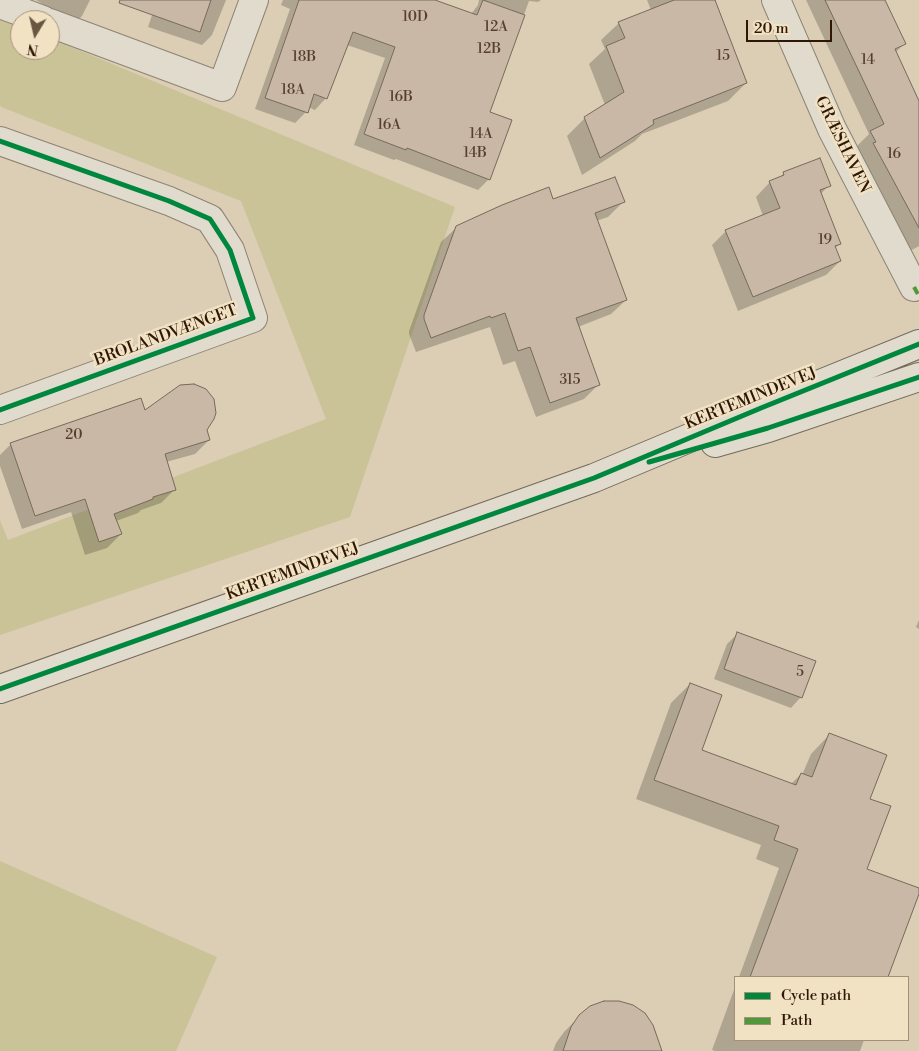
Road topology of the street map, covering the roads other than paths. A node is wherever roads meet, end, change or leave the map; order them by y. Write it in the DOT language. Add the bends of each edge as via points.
graph roads {
  1 [pos="254,0"];
  2 [pos="776,0"];
  3 [pos="0,4"];
  4 [pos="16,10"];
  5 [pos="60,27"];
  6 [pos="0,141"];
  7 [pos="914,288"];
  8 [pos="919,344"];
  9 [pos="919,377"];
  10 [pos="0,410"];
  11 [pos="594,478"];
  12 [pos="0,689"];
  1 -- 5 [label="main road" via="222,87"];
  2 -- 7 [label="main road, GRÆSHAVEN" via="832,130"];
  3 -- 4 [label="main road"];
  6 -- 10 [label="main road, BROLANDVÆNGET" via="169,200 210,219 230,250 253,318"];
  8 -- 11 [label="main road, KERTEMINDEVEJ"];
  9 -- 11 [label="main road, KERTEMINDEVEJ" via="768,428"];
  11 -- 12 [label="main road, KERTEMINDEVEJ"];
}
